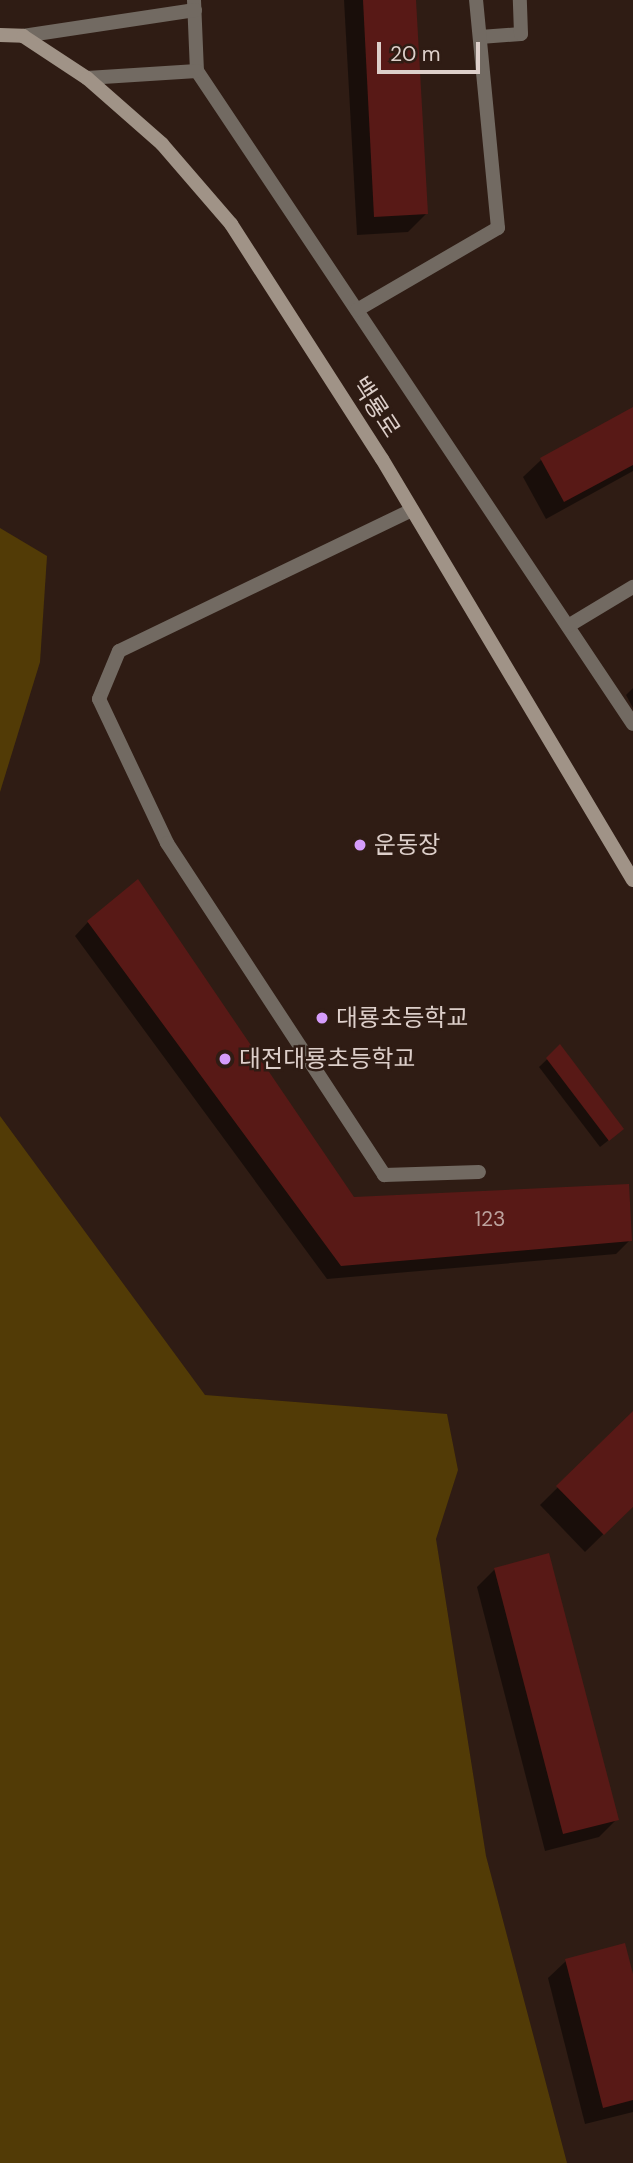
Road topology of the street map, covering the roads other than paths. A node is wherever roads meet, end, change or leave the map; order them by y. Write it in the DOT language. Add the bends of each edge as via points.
graph roads {
  1 [pos="476,0"];
  2 [pos="520,0"];
  3 [pos="194,5"];
  4 [pos="0,35"];
  5 [pos="23,36"];
  6 [pos="480,37"];
  7 [pos="197,71"];
  8 [pos="87,78"];
  9 [pos="357,310"];
  10 [pos="412,510"];
  11 [pos="633,587"];
  12 [pos="568,626"];
  13 [pos="633,724"];
  14 [pos="633,880"];
  15 [pos="479,1172"];
  1 -- 6 [label="street"];
  2 -- 6 [label="street" via="522,34"];
  3 -- 5 [label="street"];
  3 -- 7 [label="street"];
  4 -- 5 [label="main road"];
  5 -- 8 [label="main road, 백룡로"];
  6 -- 9 [label="street" via="498,228"];
  7 -- 8 [label="street"];
  7 -- 9 [label="street"];
  8 -- 10 [label="main road, 백룡로" via="162,144 231,224"];
  9 -- 12 [label="street"];
  10 -- 14 [label="main road, 백룡로"];
  10 -- 15 [label="street" via="118,651 99,699 167,843 384,1175"];
  11 -- 12 [label="street"];
  12 -- 13 [label="street"];
}
